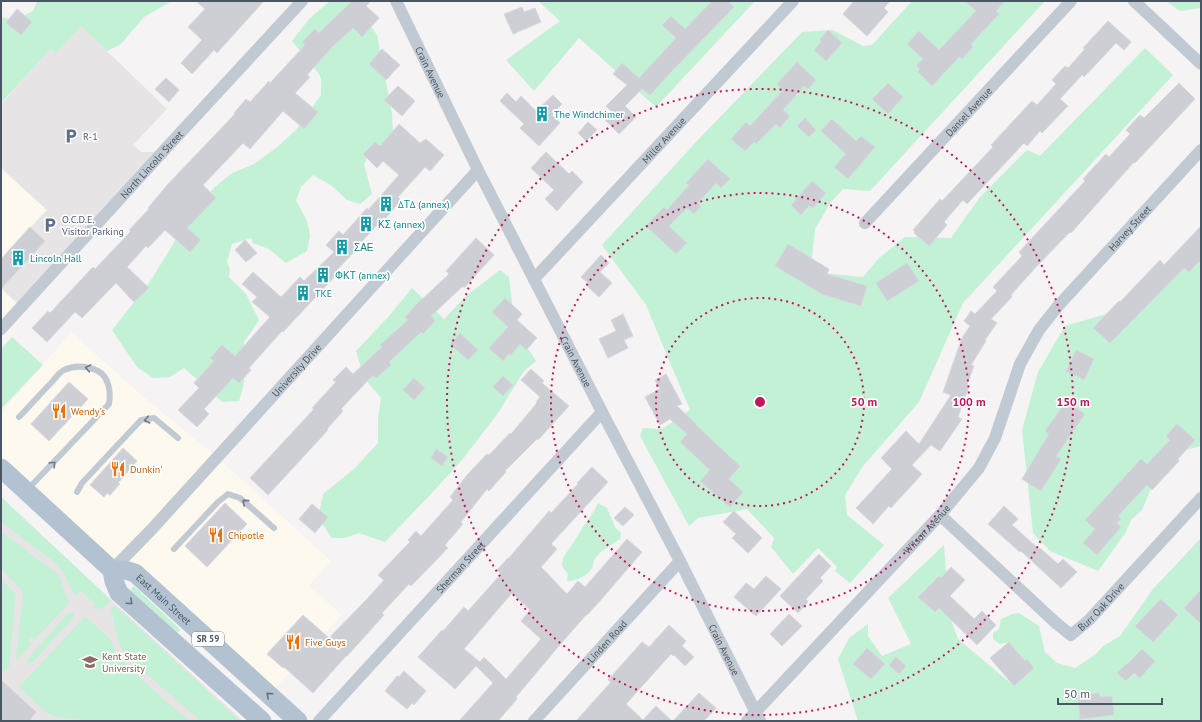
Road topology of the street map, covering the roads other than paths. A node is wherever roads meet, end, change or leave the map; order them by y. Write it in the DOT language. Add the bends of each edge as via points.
graph roads {
  1 [pos="302,1"];
  2 [pos="396,1"];
  3 [pos="793,1"];
  4 [pos="1071,1"];
  5 [pos="1134,1"];
  6 [pos="1201,64"];
  7 [pos="1201,150"];
  8 [pos="478,170"];
  9 [pos="865,223"];
  10 [pos="534,279"];
  11 [pos="1058,306"];
  12 [pos="1,329"];
  13 [pos="602,412"];
  14 [pos="19,417"];
  15 [pos="178,438"];
  16 [pos="1,468"];
  17 [pos="26,492"];
  18 [pos="77,492"];
  19 [pos="1201,498"];
  20 [pos="940,515"];
  21 [pos="274,528"];
  22 [pos="174,549"];
  23 [pos="680,561"];
  24 [pos="112,570"];
  25 [pos="754,718"];
  26 [pos="262,721"];
  27 [pos="298,721"];
  28 [pos="319,721"];
  29 [pos="534,721"];
  1 -- 12 [label="street, North Lincoln Street"];
  2 -- 8 [label="street, Crain Avenue"];
  3 -- 10 [label="street, Miller Avenue"];
  4 -- 9 [label="street, Dansel Avenue"];
  5 -- 6 [label="street"];
  7 -- 11 [label="street, Harvey Street"];
  8 -- 10 [label="street, Crain Avenue"];
  8 -- 24 [label="street, University Drive"];
  10 -- 13 [label="street, Crain Avenue"];
  11 -- 20 [label="street, Wilson Avenue" via="1039,330 1020,364 995,438 979,468"];
  13 -- 23 [label="street, Crain Avenue"];
  13 -- 28 [label="street, Sherman Street"];
  17 -- 14 [label="lane, one-way" via="109,404 109,387 101,372 90,367 63,370"];
  15 -- 18 [label="lane, one-way" via="154,418 141,420 82,483"];
  16 -- 17 [label="main road"];
  17 -- 24 [label="main road"];
  19 -- 20 [label="street, Burr Oak Drive" via="1089,620 1071,635"];
  20 -- 25 [label="street, Wilson Avenue"];
  21 -- 22 [label="lane, one-way" via="240,498 228,494"];
  23 -- 25 [label="street, Crain Avenue"];
  23 -- 29 [label="street, Linden Road"];
  24 -- 26 [label="main road, SR 59, one-way" via="119,593"];
  27 -- 24 [label="main road, East Main Street / SR 59, one-way" via="135,574 125,570"];
}
